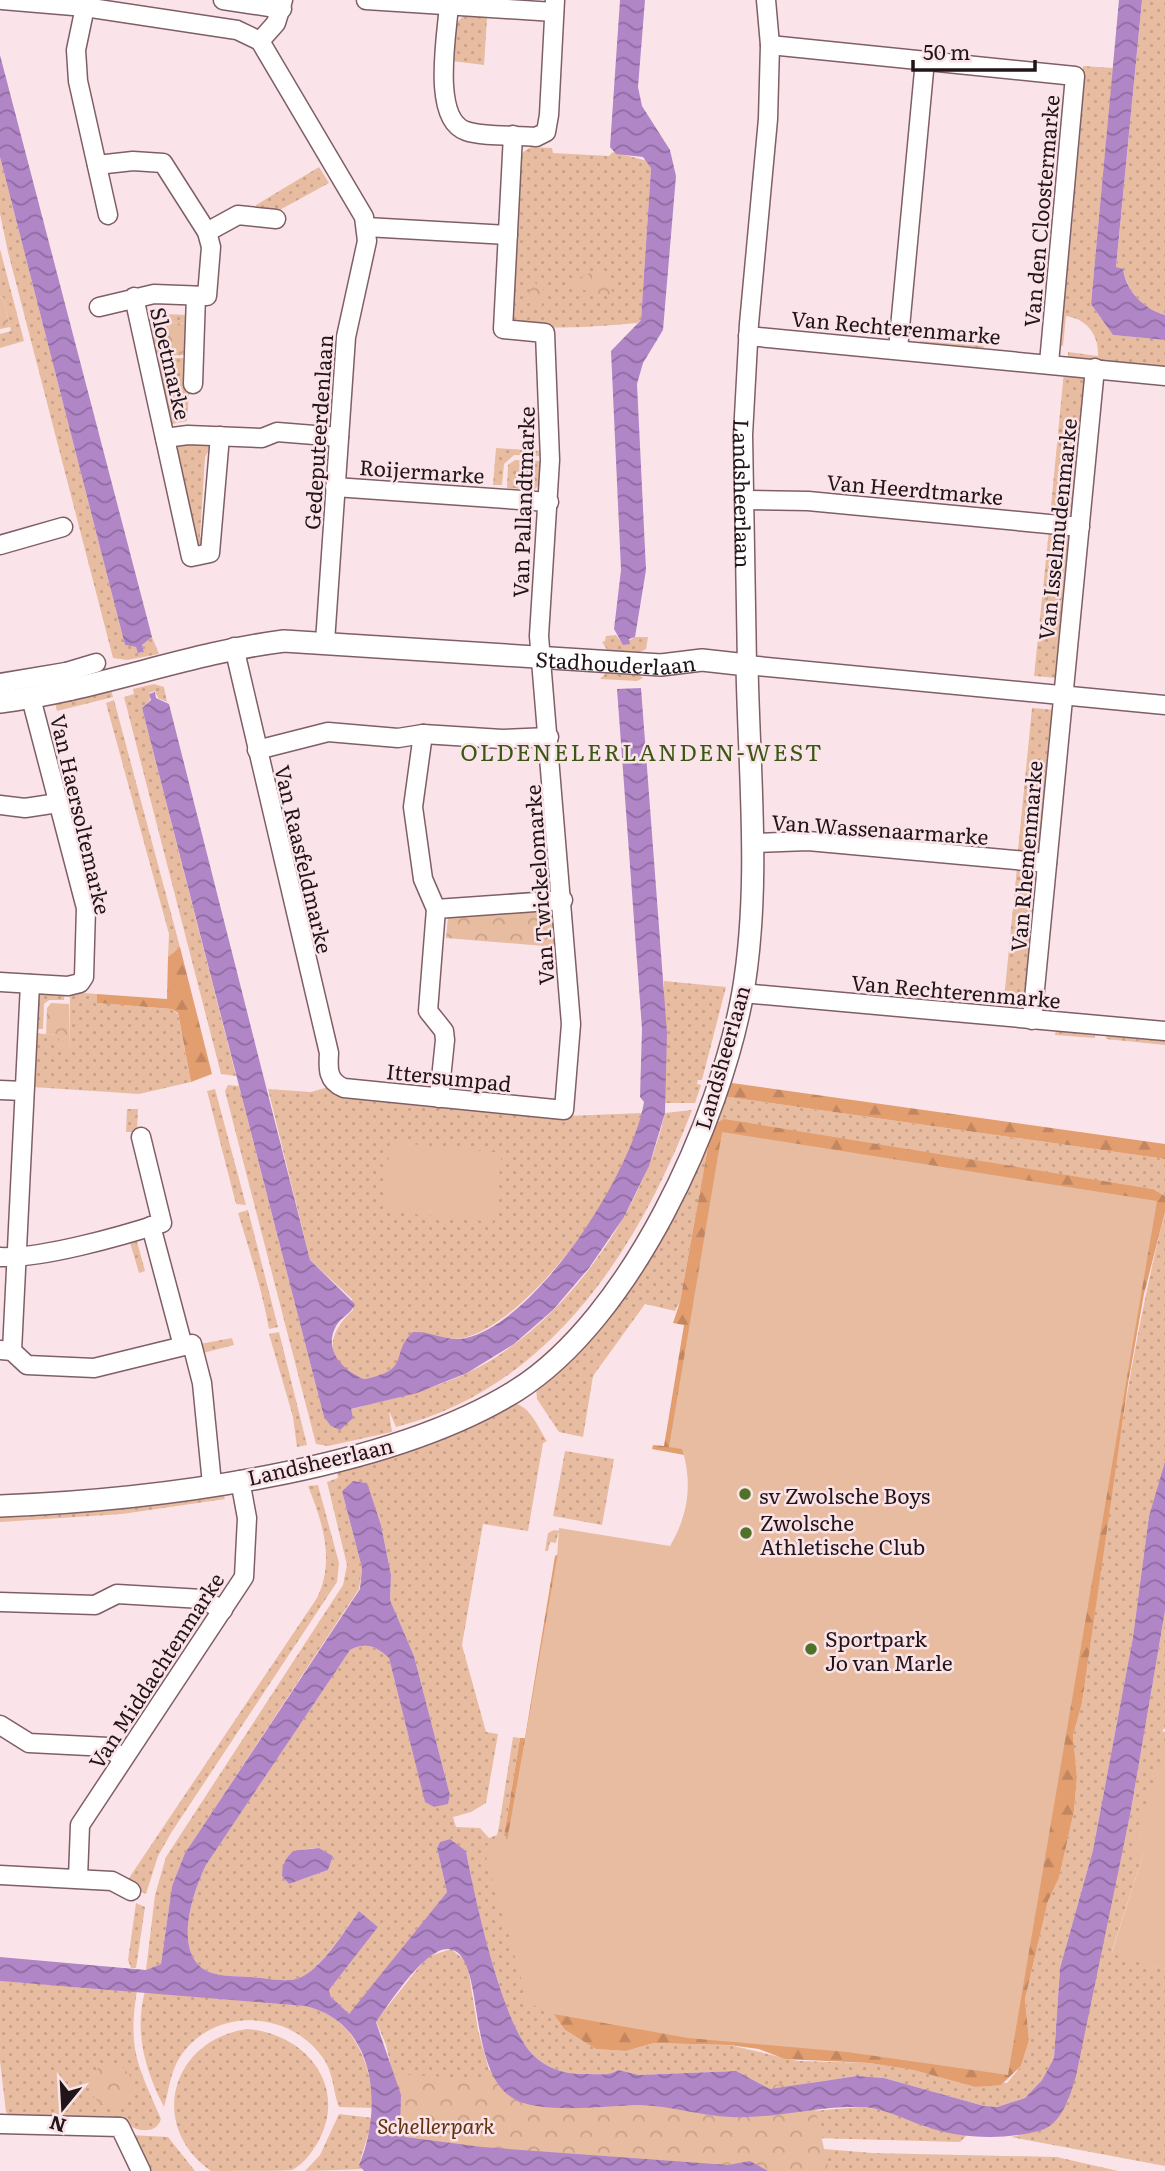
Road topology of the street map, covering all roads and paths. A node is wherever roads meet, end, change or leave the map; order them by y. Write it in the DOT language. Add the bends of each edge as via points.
graph roads {
  1 [pos="2,0"];
  2 [pos="223,0"];
  3 [pos="366,0"];
  4 [pos="766,0"];
  5 [pos="414,1"];
  6 [pos="283,4"];
  7 [pos="449,5"];
  8 [pos="555,6"];
  9 [pos="85,7"];
  10 [pos="260,41"];
  11 [pos="770,45"];
  12 [pos="925,60"];
  13 [pos="513,135"];
  14 [pos="97,165"];
  15 [pos="108,215"];
  16 [pos="276,219"];
  17 [pos="366,227"];
  18 [pos="207,232"];
  19 [pos="508,235"];
  20 [pos="196,296"];
  21 [pos="134,298"];
  22 [pos="99,307"];
  23 [pos="748,336"];
  24 [pos="898,349"];
  25 [pos="1049,363"];
  26 [pos="1095,368"];
  27 [pos="1165,376"];
  28 [pos="193,384"];
  29 [pos="220,436"];
  30 [pos="339,437"];
  31 [pos="165,438"];
  32 [pos="335,487"];
  33 [pos="745,500"];
  34 [pos="549,502"];
  35 [pos="63,527"];
  36 [pos="1080,527"];
  37 [pos="0,545"];
  38 [pos="325,642"];
  39 [pos="234,647"];
  40 [pos="541,657"];
  41 [pos="96,663"];
  42 [pos="747,665"];
  43 [pos="68,681"];
  44 [pos="0,683"];
  45 [pos="1063,695"];
  46 [pos="31,698"];
  47 [pos="0,702"];
  48 [pos="1165,705"];
  49 [pos="423,734"];
  50 [pos="549,737"];
  51 [pos="257,750"];
  52 [pos="58,803"];
  53 [pos="0,805"];
  54 [pos="752,843"];
  55 [pos="1047,863"];
  56 [pos="563,901"];
  57 [pos="436,909"];
  58 [pos="0,982"];
  59 [pos="30,984"];
  60 [pos="742,993"];
  61 [pos="1032,1020"];
  62 [pos="1165,1031"];
  63 [pos="332,1080"];
  64 [pos="0,1090"];
  65 [pos="24,1091"];
  66 [pos="439,1098"];
  67 [pos="564,1110"];
  68 [pos="141,1137"];
  69 [pos="151,1226"];
  70 [pos="8,1257"];
  71 [pos="183,1346"];
  72 [pos="6,1351"];
  73 [pos="240,1480"];
  74 [pos="212,1484"];
  75 [pos="0,1506"];
  76 [pos="0,1602"];
  77 [pos="223,1610"];
  78 [pos="0,1725"];
  79 [pos="123,1759"];
  80 [pos="0,1875"];
  81 [pos="78,1878"];
  82 [pos="131,1891"];
  83 [pos="0,2124"];
  84 [pos="141,2171"];
  1 -- 9 [label="street"];
  2 -- 6 [label="street"];
  3 -- 5 [label="street"];
  4 -- 11 [label="street, Landsheerlaan"];
  5 -- 7 [label="street"];
  6 -- 10 [label="street" via="276,23"];
  7 -- 8 [label="street"];
  7 -- 13 [label="street" via="443,100 457,125 466,131"];
  8 -- 13 [label="street" via="546,132 536,137"];
  9 -- 10 [label="street" via="237,30"];
  9 -- 14 [label="street" via="76,50 78,81"];
  10 -- 17 [label="street"];
  11 -- 12 [label="street, Van den Cloostermarke"];
  11 -- 23 [label="street, Landsheerlaan" via="768,119"];
  12 -- 24 [label="street"];
  12 -- 25 [label="street, Van den Cloostermarke" via="1075,76"];
  13 -- 19 [label="street, Van Pallandtmarke"];
  14 -- 15 [label="street"];
  14 -- 18 [label="street, Sloetmarke" via="163,163"];
  16 -- 18 [label="street" via="238,215"];
  17 -- 19 [label="street"];
  17 -- 30 [label="street, Gedeputeerdenlaan" via="346,337"];
  18 -- 20 [label="street, Sloetmarke" via="211,247 207,296"];
  19 -- 34 [label="street, Van Pallandtmarke" via="503,329 545,332"];
  20 -- 21 [label="street, Sloetmarke"];
  20 -- 28 [label="street, Sloetmarke"];
  21 -- 22 [label="street, Sloetmarke"];
  21 -- 31 [label="street, Sloetmarke"];
  23 -- 24 [label="street, Van Rechterenmarke"];
  23 -- 33 [label="street, Landsheerlaan"];
  24 -- 25 [label="street, Van Rechterenmarke"];
  25 -- 26 [label="street, Van Rechterenmarke"];
  26 -- 27 [label="street, Van Rechterenmarke"];
  26 -- 36 [label="street, Van Isselmudenmarke"];
  29 -- 30 [label="street, Sloetmarke" via="262,438 277,432"];
  29 -- 31 [label="street, Sloetmarke"];
  29 -- 31 [label="street, Sloetmarke" via="210,553 191,557"];
  30 -- 32 [label="street, Gedeputeerdenlaan"];
  32 -- 34 [label="street, Roijermarke"];
  32 -- 38 [label="street, Gedeputeerdenlaan"];
  33 -- 36 [label="street, Van Heerdtmarke" via="807,501"];
  33 -- 42 [label="street, Landsheerlaan"];
  34 -- 40 [label="street, Van Pallandtmarke"];
  35 -- 37 [label="street"];
  36 -- 45 [label="street, Van Isselmudenmarke"];
  38 -- 39 [label="street, Stadhouderlaan"];
  38 -- 40 [label="street, Stadhouderlaan"];
  39 -- 43 [label="street, Stadhouderlaan"];
  39 -- 51 [label="street, Van Raasfeldmarke"];
  40 -- 42 [label="street, Stadhouderlaan"];
  40 -- 50 [label="street, Van Twickelomarke"];
  41 -- 43 [label="street, Stadhouderlaan"];
  42 -- 45 [label="street, Stadhouderlaan"];
  42 -- 54 [label="street, Landsheerlaan"];
  43 -- 44 [label="street, Stadhouderlaan"];
  43 -- 46 [label="street, Stadhouderlaan"];
  45 -- 48 [label="street, Stadhouderlaan"];
  45 -- 55 [label="street, Van Rhemenmarke"];
  46 -- 47 [label="street, Stadhouderlaan"];
  46 -- 52 [label="street, Van Haersoltemarke"];
  49 -- 50 [label="street"];
  49 -- 51 [label="street" via="398,738 328,732"];
  49 -- 57 [label="street" via="413,807 423,879"];
  50 -- 56 [label="street, Van Twickelomarke"];
  51 -- 63 [label="street, Van Raasfeldmarke" via="330,1053"];
  52 -- 53 [label="street" via="25,808"];
  52 -- 59 [label="street, Van Haersoltemarke" via="86,908 84,977 68,986"];
  54 -- 55 [label="street, Van Wassenaarmarke" via="808,841"];
  54 -- 60 [label="street, Landsheerlaan" via="751,918"];
  55 -- 61 [label="street, Van Rhemenmarke"];
  56 -- 57 [label="street"];
  56 -- 67 [label="street, Van Twickelomarke" via="571,1024"];
  57 -- 66 [label="street" via="428,1011 444,1031"];
  58 -- 59 [label="street"];
  59 -- 65 [label="street"];
  60 -- 61 [label="street, Van Rechterenmarke"];
  60 -- 73 [label="street, Landsheerlaan" via="715,1093 670,1202 604,1306 544,1368 520,1388 442,1429 316,1465"];
  61 -- 62 [label="street, Van Rechterenmarke"];
  63 -- 66 [label="street, Ittersumpad" via="344,1088"];
  64 -- 65 [label="street"];
  65 -- 70 [label="street" via="20,1234"];
  66 -- 67 [label="street, Ittersumpad"];
  68 -- 69 [label="street" via="162,1223"];
  69 -- 70 [label="street"];
  69 -- 71 [label="street"];
  70 -- 72 [label="street"];
  71 -- 72 [label="street" via="94,1368 27,1365"];
  71 -- 74 [label="street" via="192,1344 202,1383"];
  73 -- 74 [label="street, Landsheerlaan"];
  73 -- 77 [label="street, Van Middachtenmarke" via="247,1518 244,1577"];
  74 -- 75 [label="street, Landsheerlaan" via="129,1497"];
  76 -- 77 [label="street" via="95,1605 117,1594 202,1599"];
  77 -- 79 [label="street, Van Middachtenmarke"];
  78 -- 79 [label="street" via="29,1743 108,1747"];
  79 -- 81 [label="street, Van Middachtenmarke" via="80,1825"];
  80 -- 81 [label="street"];
  81 -- 82 [label="street" via="112,1881"];
  83 -- 84 [label="street" via="120,2127"];
}
